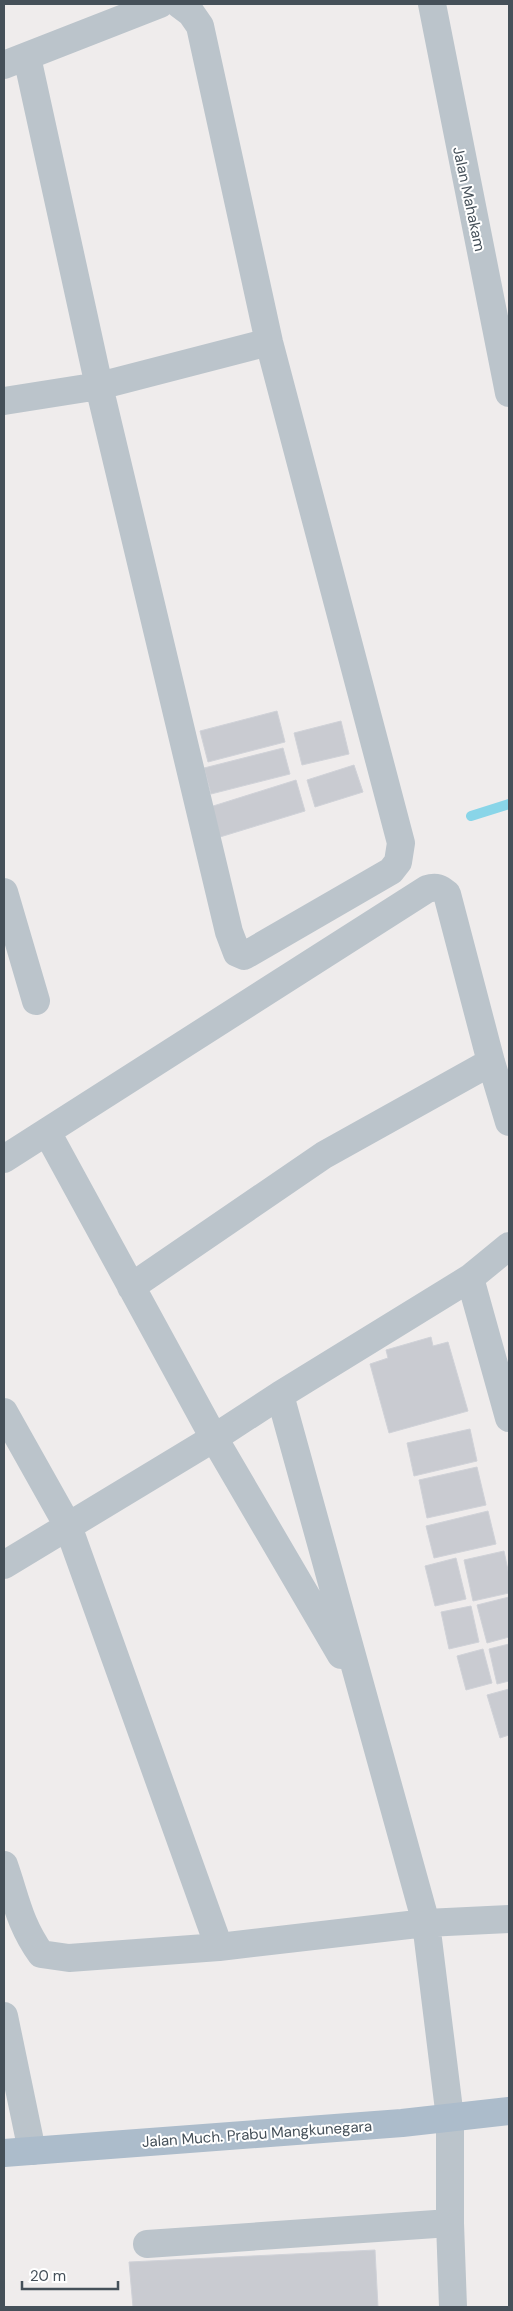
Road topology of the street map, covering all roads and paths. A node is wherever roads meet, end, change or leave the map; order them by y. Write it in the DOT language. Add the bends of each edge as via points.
graph roads {
  1 [pos="160,4"];
  2 [pos="179,4"];
  3 [pos="432,4"];
  4 [pos="15,61"];
  5 [pos="269,342"];
  6 [pos="99,386"];
  7 [pos="509,393"];
  8 [pos="4,401"];
  9 [pos="4,892"];
  10 [pos="36,1001"];
  11 [pos="491,1062"];
  12 [pos="509,1122"];
  13 [pos="47,1132"];
  14 [pos="4,1159"];
  15 [pos="509,1246"];
  16 [pos="470,1278"];
  17 [pos="132,1287"];
  18 [pos="280,1395"];
  19 [pos="4,1412"];
  20 [pos="509,1418"];
  21 [pos="214,1438"];
  22 [pos="68,1526"];
  23 [pos="4,1565"];
  24 [pos="361,1688"];
  25 [pos="4,1865"];
  26 [pos="509,1919"];
  27 [pos="426,1924"];
  28 [pos="219,1947"];
  29 [pos="4,2016"];
  30 [pos="509,2112"];
  31 [pos="450,2118"];
  32 [pos="32,2151"];
  33 [pos="4,2153"];
  34 [pos="450,2222"];
  35 [pos="147,2244"];
  36 [pos="453,2307"];
  1 -- 4 [label="street"];
  2 -- 5 [label="street" via="200,26"];
  3 -- 7 [label="street, Jalan Mahakam"];
  4 -- 6 [label="street"];
  5 -- 6 [label="street"];
  5 -- 6 [label="street" via="401,842 401,853 391,870 244,956 237,953 229,932"];
  6 -- 8 [label="street"];
  9 -- 10 [label="street"];
  11 -- 12 [label="street"];
  11 -- 13 [label="street" via="448,894 435,887"];
  11 -- 17 [label="street" via="324,1155"];
  13 -- 14 [label="street"];
  13 -- 17 [label="street"];
  15 -- 16 [label="street"];
  16 -- 18 [label="street"];
  16 -- 20 [label="street"];
  17 -- 21 [label="street"];
  18 -- 21 [label="street"];
  18 -- 24 [label="street"];
  19 -- 22 [label="street"];
  21 -- 22 [label="street"];
  21 -- 24 [label="street"];
  22 -- 23 [label="street"];
  22 -- 28 [label="street"];
  24 -- 27 [label="street"];
  25 -- 28 [label="street" via="14,1903 29,1938 41,1954 69,1958"];
  26 -- 27 [label="street"];
  27 -- 28 [label="street"];
  27 -- 31 [label="street"];
  29 -- 32 [label="street"];
  30 -- 31 [label="main road, Jalan Much. Prabu Mangkunegara"];
  31 -- 32 [label="main road, Jalan Much. Prabu Mangkunegara"];
  31 -- 34 [label="street"];
  32 -- 33 [label="main road, Jalan Much. Prabu Mangkunegara"];
  34 -- 35 [label="street"];
  34 -- 36 [label="street"];
}
